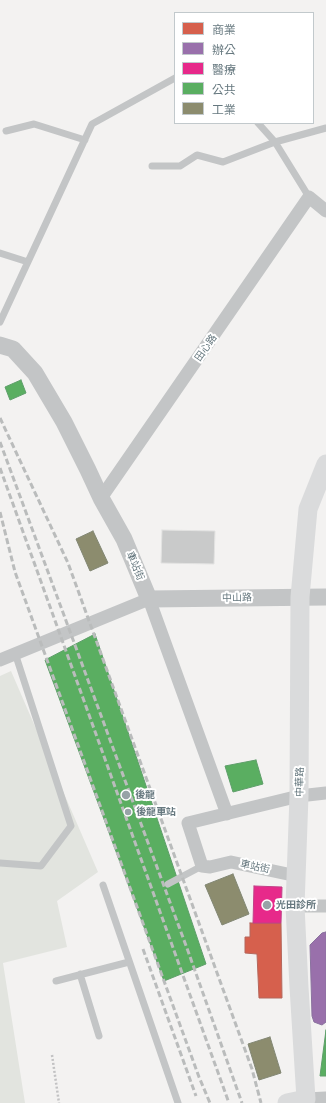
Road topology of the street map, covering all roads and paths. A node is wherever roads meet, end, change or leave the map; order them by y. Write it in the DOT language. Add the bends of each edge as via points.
graph roads {
  1 [pos="174,79"];
  2 [pos="259,124"];
  3 [pos="326,128"];
  4 [pos="6,130"];
  5 [pos="85,140"];
  6 [pos="274,142"];
  7 [pos="152,166"];
  8 [pos="309,197"];
  9 [pos="326,211"];
  10 [pos="0,253"];
  11 [pos="28,262"];
  12 [pos="0,322"];
  13 [pos="0,345"];
  14 [pos="326,464"];
  15 [pos="101,498"];
  16 [pos="300,597"];
  17 [pos="326,597"];
  18 [pos="149,599"];
  19 [pos="15,653"];
  20 [pos="0,660"];
  21 [pos="326,793"];
  22 [pos="299,796"];
  23 [pos="226,814"];
  24 [pos="0,863"];
  25 [pos="202,866"];
  26 [pos="297,876"];
  27 [pos="168,884"];
  28 [pos="103,885"];
  29 [pos="295,906"];
  30 [pos="326,906"];
  31 [pos="129,962"];
  32 [pos="80,974"];
  33 [pos="56,981"];
  34 [pos="99,1036"];
  35 [pos="52,1054"];
  36 [pos="326,1098"];
  37 [pos="306,1101"];
  38 [pos="59,1103"];
  39 [pos="178,1103"];
  40 [pos="287,1103"];
  1 -- 5 [label="lane" via="92,124"];
  2 -- 6 [label="lane"];
  3 -- 6 [label="lane"];
  4 -- 5 [label="lane" via="34,124"];
  5 -- 11 [label="lane"];
  6 -- 7 [label="lane" via="223,162 197,155 180,166"];
  6 -- 8 [label="lane"];
  8 -- 9 [label="street"];
  8 -- 15 [label="street, 田心路"];
  10 -- 11 [label="lane"];
  11 -- 12 [label="lane"];
  13 -- 15 [label="street, 車站街" via="13,348 35,373 64,422"];
  14 -- 16 [label="main road, 中華路" via="308,509"];
  15 -- 18 [label="street, 車站街" via="124,538"];
  16 -- 17 [label="street, 中山路"];
  16 -- 18 [label="street, 中山路"];
  16 -- 22 [label="main road, 中華路"];
  18 -- 19 [label="street"];
  18 -- 23 [label="street, 車站街"];
  19 -- 20 [label="street"];
  19 -- 24 [label="lane" via="71,826 41,866"];
  21 -- 22 [label="street"];
  22 -- 23 [label="street"];
  22 -- 26 [label="main road, 中華路"];
  23 -- 25 [label="street" via="188,824"];
  25 -- 26 [label="street, 車站街" via="210,867 231,862"];
  25 -- 27 [label="lane"];
  26 -- 29 [label="main road, 中華路"];
  28 -- 31 [label="lane"];
  29 -- 30 [label="street"];
  29 -- 37 [label="main road, 中華路"];
  31 -- 32 [label="lane"];
  31 -- 39 [label="lane"];
  32 -- 33 [label="lane"];
  32 -- 34 [label="lane"];
  35 -- 38 [label="path"];
  36 -- 37 [label="street"];
  37 -- 40 [label="main road"];
}
